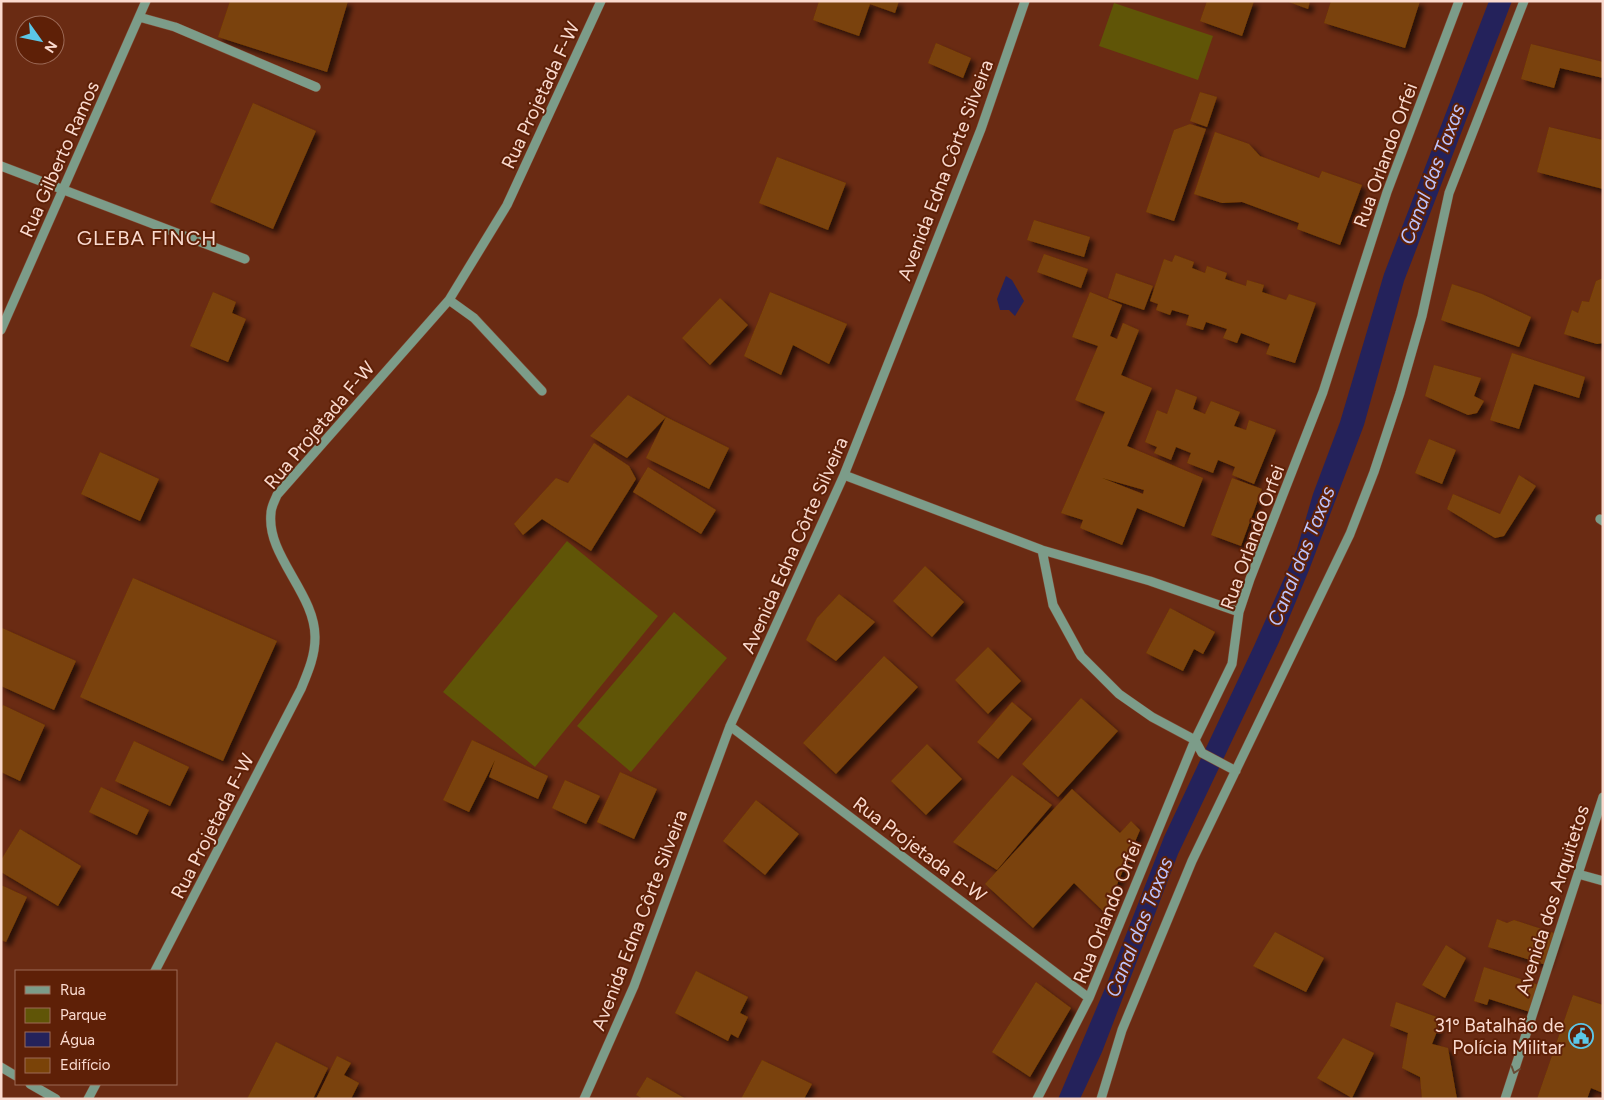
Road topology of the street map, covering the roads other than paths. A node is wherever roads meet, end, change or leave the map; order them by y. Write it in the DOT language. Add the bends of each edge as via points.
graph roads {
  1 [pos="146,1"];
  2 [pos="601,1"];
  3 [pos="1026,1"];
  4 [pos="1459,1"];
  5 [pos="1524,1"];
  6 [pos="139,18"];
  7 [pos="316,87"];
  8 [pos="1,166"];
  9 [pos="64,192"];
  10 [pos="245,259"];
  11 [pos="449,300"];
  12 [pos="1,330"];
  13 [pos="542,391"];
  14 [pos="844,475"];
  15 [pos="1042,550"];
  16 [pos="1239,612"];
  17 [pos="730,726"];
  18 [pos="1195,740"];
  19 [pos="1236,771"];
  20 [pos="1603,797"];
  21 [pos="1578,874"];
  22 [pos="1603,881"];
  23 [pos="156,970"];
  24 [pos="1089,998"];
  25 [pos="1,1067"];
  26 [pos="15,1075"];
  27 [pos="32,1085"];
  28 [pos="95,1085"];
  29 [pos="56,1099"];
  30 [pos="88,1099"];
  31 [pos="584,1099"];
  32 [pos="1037,1099"];
  33 [pos="1101,1099"];
  34 [pos="1506,1099"];
  1 -- 6 [label="street, Rua Gilberto Ramos"];
  2 -- 11 [label="street, Rua Projetada F-W" via="507,205"];
  3 -- 14 [label="street, Avenida Edna Côrte Silveira" via="981,129"];
  4 -- 16 [label="street, Rua Orlando Orfei" via="1387,192 1324,392"];
  5 -- 19 [label="street" via="1449,193 1422,316 1374,472 1350,534"];
  6 -- 7 [label="street" via="175,27"];
  6 -- 9 [label="street, Rua Gilberto Ramos"];
  8 -- 9 [label="street"];
  9 -- 10 [label="street"];
  9 -- 12 [label="street, Rua Gilberto Ramos"];
  11 -- 13 [label="street" via="474,318"];
  11 -- 23 [label="street, Rua Projetada F-W" via="277,495 270,513 273,536 311,613 315,636 312,662"];
  14 -- 15 [label="street"];
  14 -- 17 [label="street, Avenida Edna Côrte Silveira"];
  15 -- 16 [label="street" via="1150,581"];
  15 -- 18 [label="street" via="1053,605 1082,656 1118,694"];
  16 -- 18 [label="street, Rua Orlando Orfei" via="1232,664"];
  17 -- 24 [label="street, Rua Projetada B-W"];
  17 -- 31 [label="street, Avenida Edna Côrte Silveira" via="634,986"];
  18 -- 19 [label="street" via="1202,753"];
  18 -- 24 [label="street, Rua Orlando Orfei"];
  19 -- 33 [label="street" via="1192,861 1133,1001"];
  20 -- 21 [label="street, Avenida dos Arquitetos"];
  21 -- 22 [label="street"];
  21 -- 34 [label="street, Avenida dos Arquitetos, one-way"];
  24 -- 32 [label="street, Rua Orlando Orfei"];
  25 -- 26 [label="street"];
  27 -- 29 [label="street"];
  28 -- 30 [label="street"];
}
